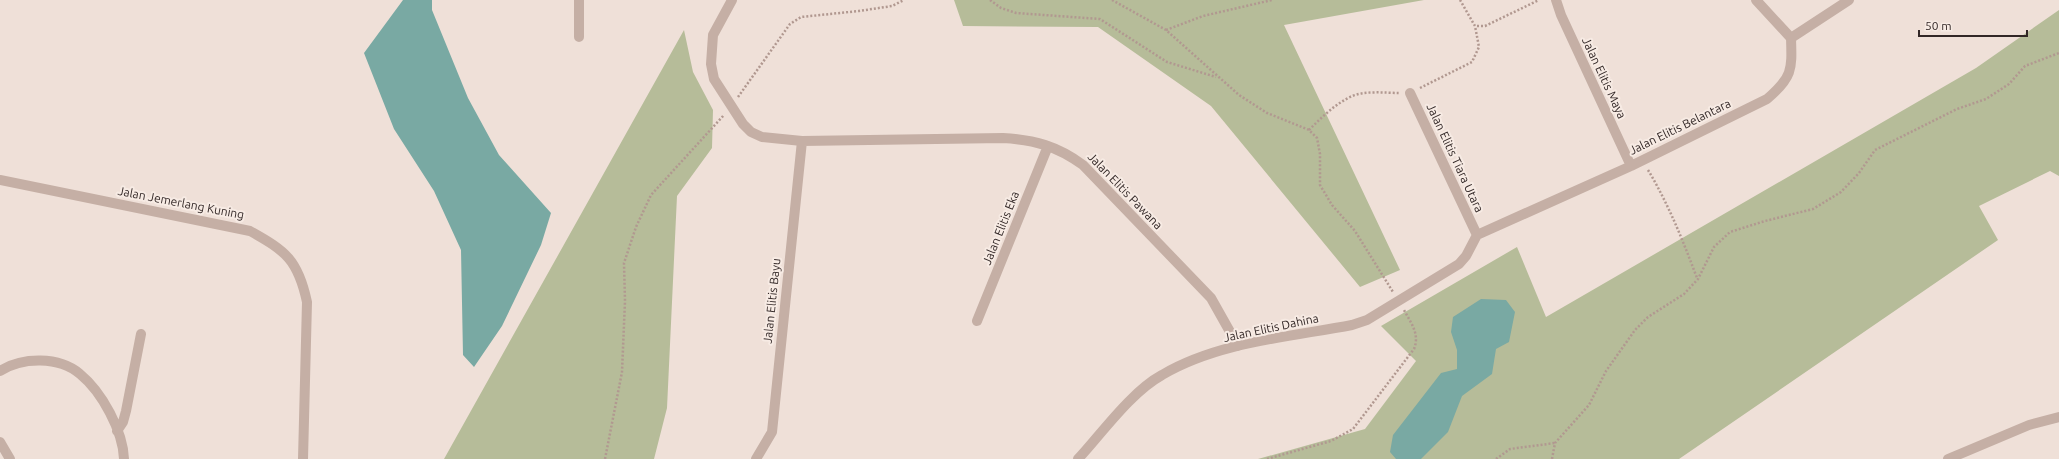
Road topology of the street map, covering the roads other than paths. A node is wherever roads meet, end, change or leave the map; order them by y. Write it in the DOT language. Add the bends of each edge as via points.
graph roads {
  1 [pos="579,0"];
  2 [pos="732,0"];
  3 [pos="1556,0"];
  4 [pos="1756,0"];
  5 [pos="1849,0"];
  6 [pos="579,37"];
  7 [pos="1791,38"];
  8 [pos="1410,93"];
  9 [pos="802,141"];
  10 [pos="1048,146"];
  11 [pos="1635,164"];
  12 [pos="0,180"];
  13 [pos="1477,235"];
  14 [pos="977,321"];
  15 [pos="141,334"];
  16 [pos="1238,346"];
  17 [pos="0,371"];
  18 [pos="2059,417"];
  19 [pos="117,430"];
  20 [pos="0,442"];
  21 [pos="10,459"];
  22 [pos="124,459"];
  23 [pos="303,459"];
  24 [pos="756,459"];
  25 [pos="1078,459"];
  26 [pos="1948,459"];
  1 -- 6 [label="street"];
  2 -- 9 [label="street, Jalan Elitis Pawana" via="713,35 711,64 714,79 731,107 751,132 762,137"];
  3 -- 11 [label="street, Jalan Elitis Maya" via="1561,15"];
  4 -- 7 [label="street"];
  5 -- 7 [label="street"];
  7 -- 11 [label="street, Jalan Elitis Belantara" via="1791,71 1783,86 1768,99"];
  8 -- 13 [label="street, Jalan Elitis Tiara Utara"];
  9 -- 10 [label="street, Jalan Elitis Pawana" via="1003,138 1029,139"];
  9 -- 24 [label="street, Jalan Elitis Bayu" via="772,432"];
  10 -- 14 [label="street, Jalan Elitis Eka"];
  10 -- 16 [label="street, Jalan Elitis Pawana" via="1067,153 1083,165 1211,298"];
  11 -- 13 [label="street, Jalan Elitis Belantara"];
  12 -- 23 [label="street, Jalan Jemerlang Kuning" via="250,230 277,246 296,265 307,302"];
  13 -- 16 [label="street, Jalan Elitis Dahina" via="1466,256 1458,264 1367,320"];
  15 -- 19 [label="street" via="126,411"];
  16 -- 25 [label="street, Jalan Elitis Dahina" via="1192,360 1161,375 1137,394"];
  17 -- 19 [label="street" via="10,364 36,360 64,365 80,374 106,404"];
  18 -- 26 [label="street" via="2029,425"];
  19 -- 22 [label="street"];
  20 -- 21 [label="street"];
}
